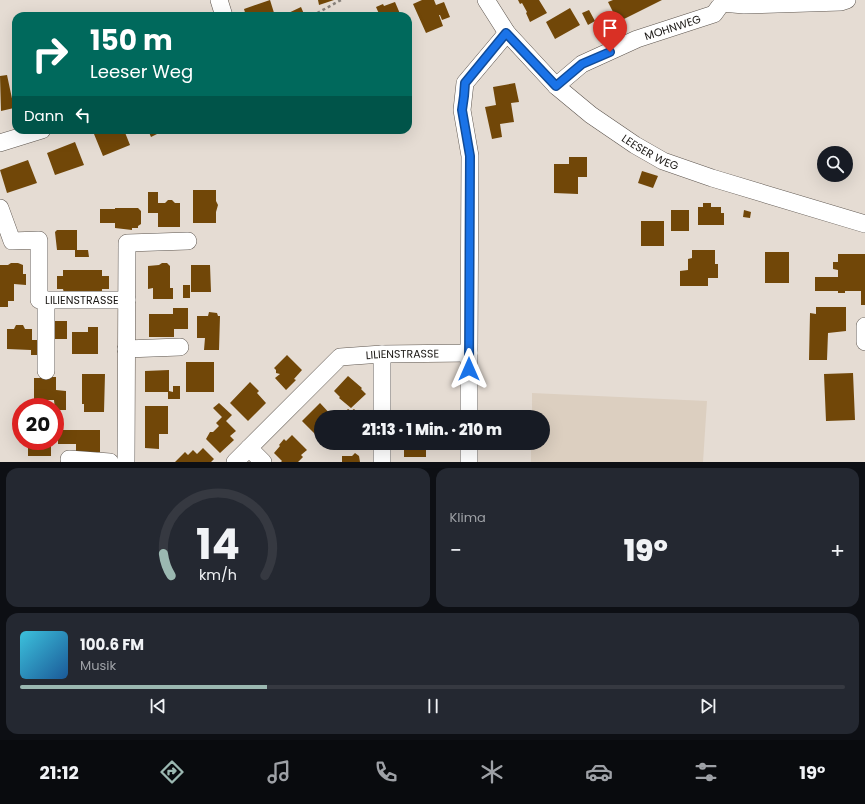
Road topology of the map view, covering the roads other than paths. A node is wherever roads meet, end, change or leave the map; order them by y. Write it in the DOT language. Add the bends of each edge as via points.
graph roads {
  1 [pos="219,0"];
  2 [pos="486,0"];
  3 [pos="847,0"];
  4 [pos="722,2"];
  5 [pos="223,12"];
  6 [pos="506,33"];
  7 [pos="556,86"];
  8 [pos="29,134"];
  9 [pos="0,143"];
  10 [pos="0,208"];
  11 [pos="865,224"];
  12 [pos="188,242"];
  13 [pos="46,300"];
  14 [pos="126,300"];
  15 [pos="865,326"];
  16 [pos="865,342"];
  17 [pos="180,346"];
  18 [pos="126,349"];
  19 [pos="382,354"];
  20 [pos="469,354"];
  21 [pos="46,371"];
  22 [pos="382,410"];
  23 [pos="469,410"];
  24 [pos="250,448"];
  25 [pos="382,450"];
  26 [pos="469,450"];
  27 [pos="69,459"];
  28 [pos="110,462"];
  29 [pos="126,462"];
  30 [pos="235,462"];
  31 [pos="263,462"];
  32 [pos="382,462"];
  33 [pos="469,462"];
  1 -- 5 [label="street"];
  2 -- 6 [label="street, LEESER WEG"];
  3 -- 4 [label="street" via="744,5"];
  4 -- 7 [label="street, MOHNWEG" via="714,14 637,39 582,64"];
  6 -- 7 [label="street, LEESER WEG"];
  6 -- 20 [label="street" via="465,83 462,110 470,156"];
  7 -- 11 [label="street, LEESER WEG" via="591,116 663,161"];
  8 -- 9 [label="street"];
  10 -- 13 [label="street, LILIENSTRASSE" via="12,241 39,240 40,300"];
  12 -- 14 [label="street, LILIENSTRASSE" via="127,243"];
  13 -- 14 [label="street, LILIENSTRASSE"];
  13 -- 21 [label="street"];
  14 -- 18 [label="street, LILIENSTRASSE"];
  15 -- 16 [label="street"];
  17 -- 18 [label="street"];
  18 -- 29 [label="street, LILIENSTRASSE"];
  19 -- 20 [label="street, LILIENSTRASSE"];
  19 -- 22 [label="street"];
  19 -- 24 [label="street, LILIENSTRASSE" via="340,357"];
  20 -- 23 [label="street"];
  24 -- 30 [label="street, LILIENSTRASSE"];
  24 -- 31 [label="street"];
  25 -- 32 [label="street"];
  26 -- 33 [label="street"];
  27 -- 28 [label="street"];
}
